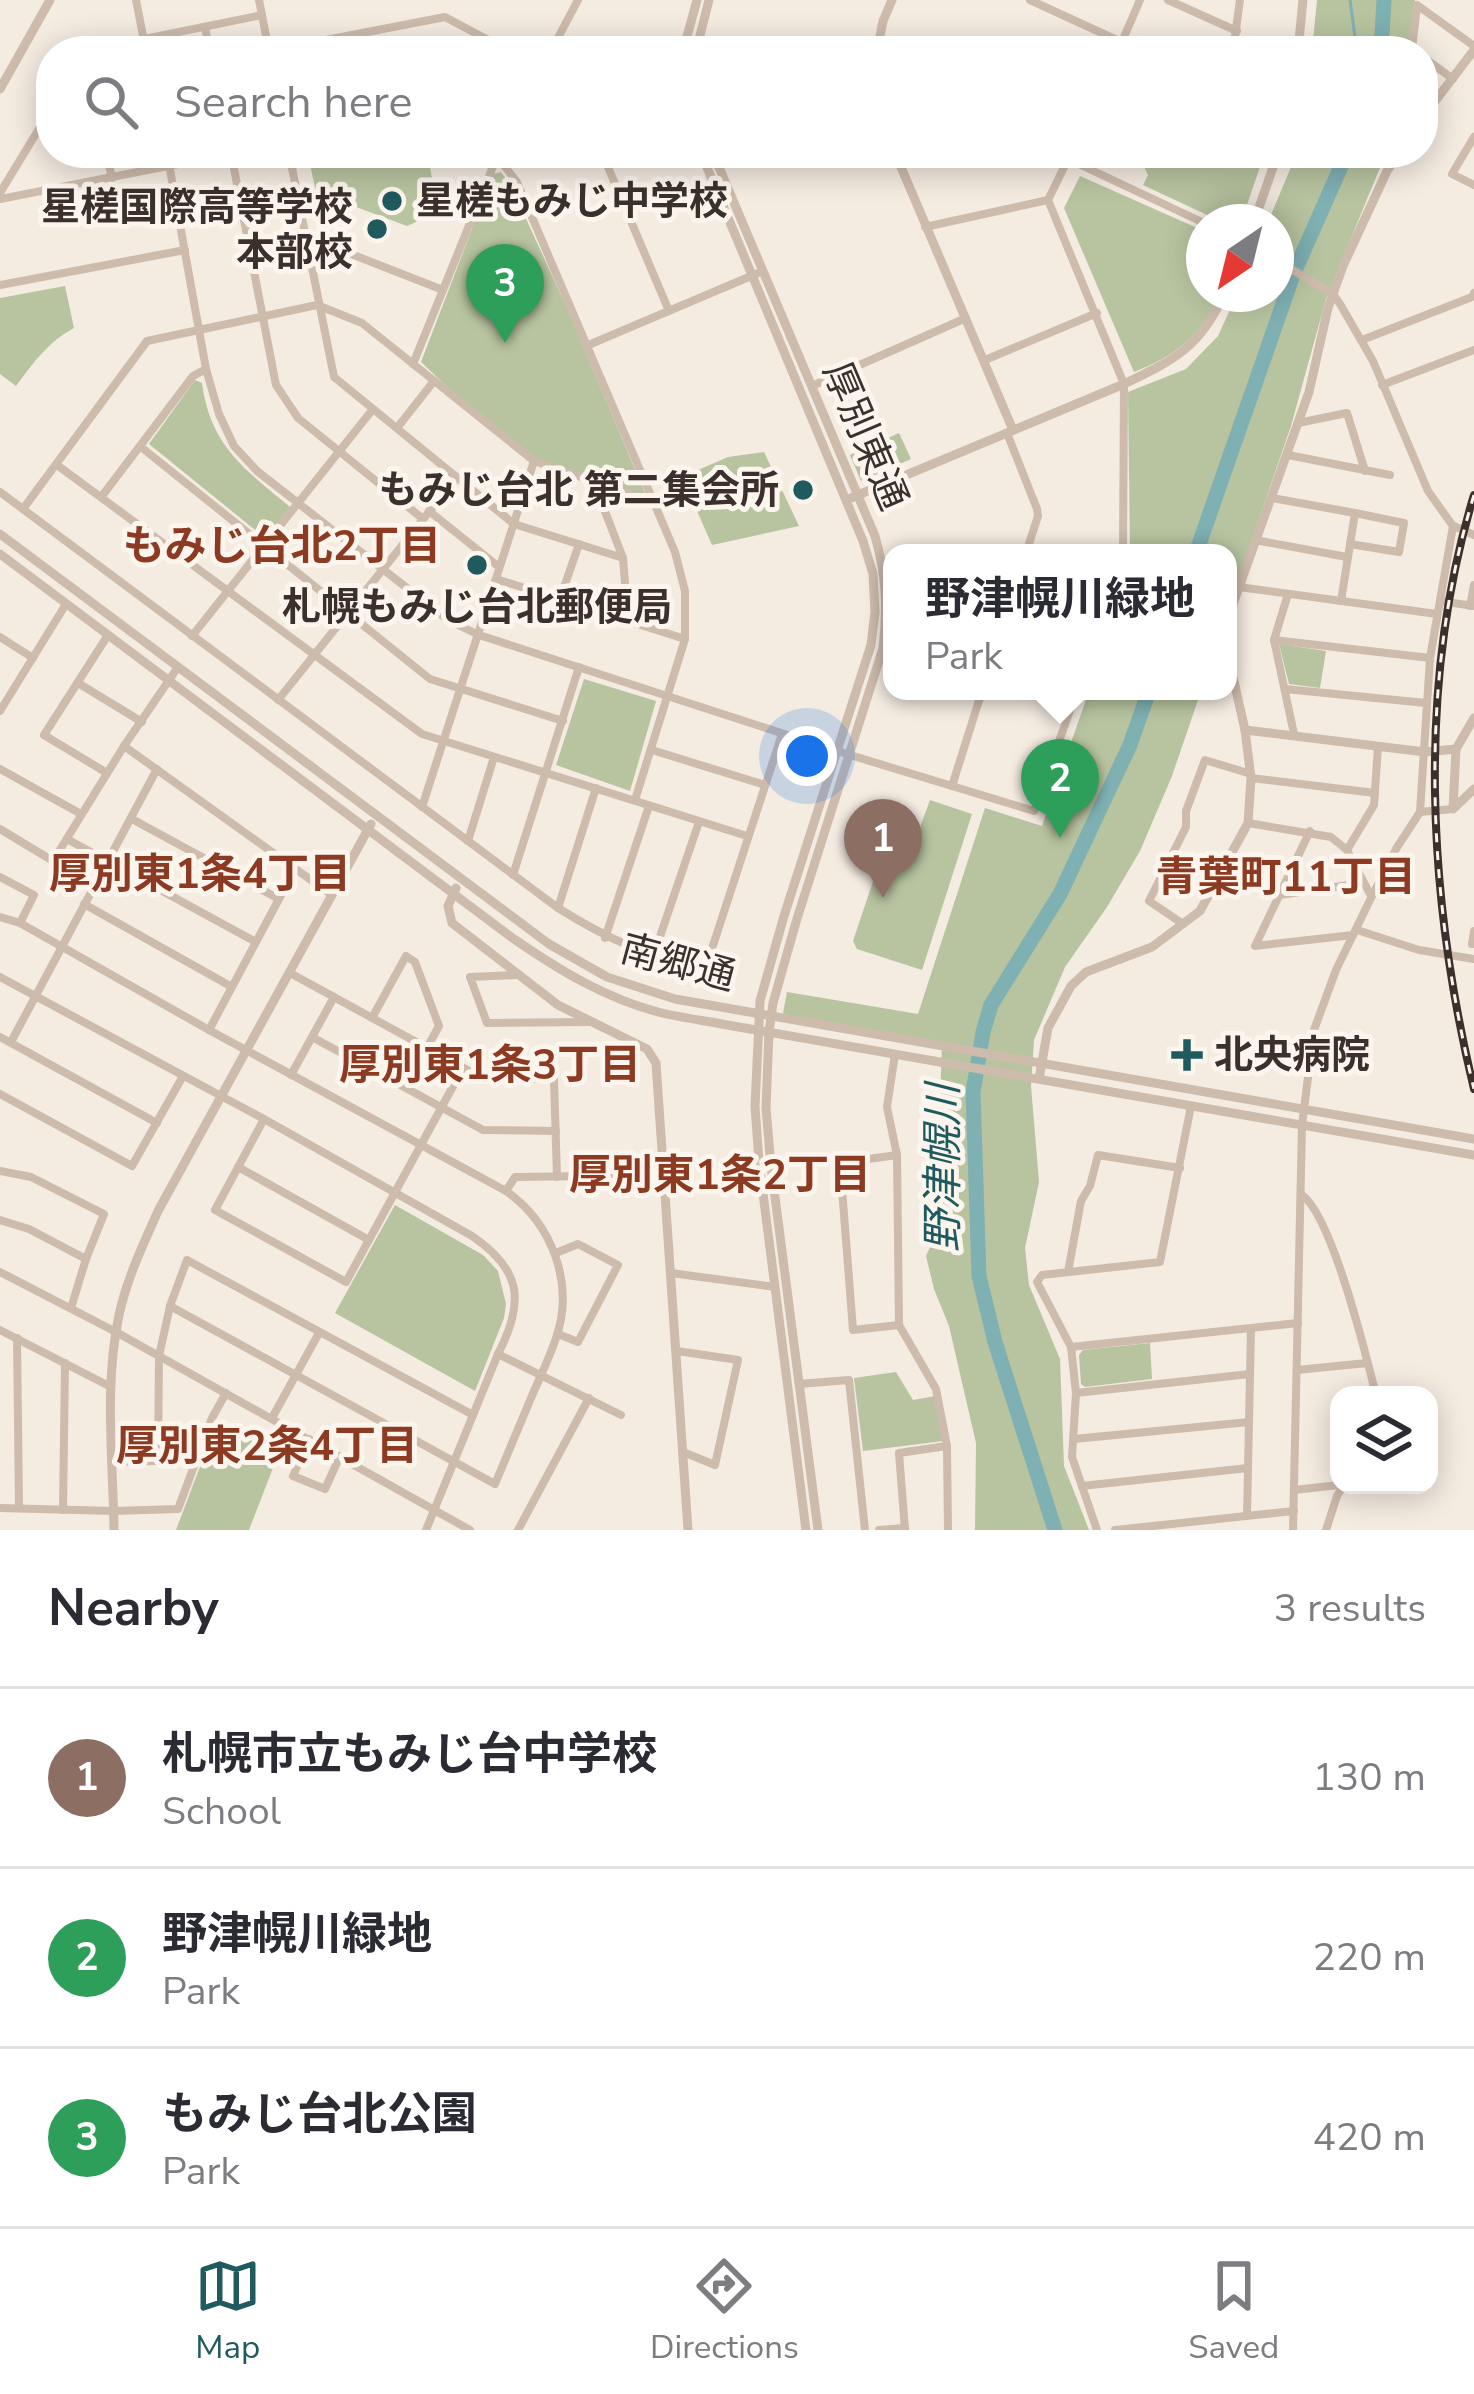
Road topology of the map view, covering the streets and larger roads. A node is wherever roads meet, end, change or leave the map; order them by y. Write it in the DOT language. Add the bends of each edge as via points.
graph roads {
  1 [pos="50,0"];
  2 [pos="136,0"];
  3 [pos="259,0"];
  4 [pos="578,0"];
  5 [pos="697,0"];
  6 [pos="709,0"];
  7 [pos="892,0"];
  8 [pos="1030,0"];
  9 [pos="1140,0"];
  10 [pos="1168,0"];
  11 [pos="1240,0"];
  12 [pos="1303,0"];
  13 [pos="1417,3"];
  14 [pos="1053,5"];
  15 [pos="262,15"];
  16 [pos="206,28"];
  17 [pos="1237,31"];
  18 [pos="142,36"];
  19 [pos="164,36"];
  20 [pos="207,36"];
  21 [pos="266,36"];
  22 [pos="347,36"];
  23 [pos="481,36"];
  24 [pos="559,36"];
  25 [pos="687,36"];
  26 [pos="701,36"];
  27 [pos="880,36"];
  28 [pos="1102,36"];
  29 [pos="1125,36"];
  30 [pos="1236,36"];
  31 [pos="1299,36"];
  32 [pos="1413,36"];
  33 [pos="1474,48"];
  34 [pos="1438,68"];
  35 [pos="1453,79"];
  36 [pos="0,89"];
  37 [pos="1438,98"];
  38 [pos="36,135"];
  39 [pos="1474,137"];
  40 [pos="110,168"];
  41 [pos="165,168"];
  42 [pos="170,168"];
  43 [pos="234,168"];
  44 [pos="292,168"];
  45 [pos="491,168"];
  46 [pos="507,168"];
  47 [pos="608,168"];
  48 [pos="707,168"];
  49 [pos="720,168"];
  50 [pos="901,168"];
  51 [pos="1064,168"];
  52 [pos="1094,168"];
  53 [pos="1273,168"];
  54 [pos="1390,168"];
  55 [pos="112,178"];
  56 [pos="1474,185"];
  57 [pos="0,196"];
  58 [pos="1048,200"];
  59 [pos="1260,204"];
  60 [pos="1186,214"];
  61 [pos="926,227"];
  62 [pos="305,236"];
  63 [pos="247,245"];
  64 [pos="185,250"];
  65 [pos="763,271"];
  66 [pos="1294,271"];
  67 [pos="751,276"];
  68 [pos="0,284"];
  69 [pos="443,290"];
  70 [pos="1328,292"];
  71 [pos="1474,292"];
  72 [pos="317,305"];
  73 [pos="669,310"];
  74 [pos="1216,312"];
  75 [pos="1097,313"];
  76 [pos="261,316"];
  77 [pos="966,318"];
  78 [pos="200,328"];
  79 [pos="1362,340"];
  80 [pos="586,346"];
  81 [pos="1474,350"];
  82 [pos="985,360"];
  83 [pos="413,364"];
  84 [pos="206,370"];
  85 [pos="434,381"];
  86 [pos="1124,384"];
  87 [pos="1382,385"];
  88 [pos="812,386"];
  89 [pos="373,409"];
  90 [pos="1298,423"];
  91 [pos="397,428"];
  92 [pos="1010,432"];
  93 [pos="141,447"];
  94 [pos="340,452"];
  95 [pos="1288,455"];
  96 [pos="534,461"];
  97 [pos="57,465"];
  98 [pos="1365,471"];
  99 [pos="1390,475"];
  100 [pos="457,476"];
  101 [pos="593,482"];
  102 [pos="0,491"];
  103 [pos="102,496"];
  104 [pos="852,497"];
  105 [pos="1272,498"];
  106 [pos="654,502"];
  107 [pos="299,503"];
  108 [pos="23,509"];
  109 [pos="1355,513"];
  110 [pos="426,515"];
  111 [pos="514,524"];
  112 [pos="1454,526"];
  113 [pos="0,534"];
  114 [pos="1474,535"];
  115 [pos="1256,541"];
  116 [pos="578,544"];
  117 [pos="1029,544"];
  118 [pos="1123,544"];
  119 [pos="1350,544"];
  120 [pos="263,546"];
  121 [pos="0,554"];
  122 [pos="1347,556"];
  123 [pos="623,558"];
  124 [pos="883,565"];
  125 [pos="499,567"];
  126 [pos="381,570"];
  127 [pos="496,579"];
  128 [pos="1474,585"];
  129 [pos="1239,587"];
  130 [pos="228,590"];
  131 [pos="1237,593"];
  132 [pos="1288,594"];
  133 [pos="560,599"];
  134 [pos="1341,601"];
  135 [pos="1439,601"];
  136 [pos="66,604"];
  137 [pos="1472,606"];
  138 [pos="347,613"];
  139 [pos="1437,614"];
  140 [pos="628,621"];
  141 [pos="108,635"];
  142 [pos="479,635"];
  143 [pos="191,636"];
  144 [pos="0,637"];
  145 [pos="685,639"];
  146 [pos="1274,640"];
  147 [pos="883,648"];
  148 [pos="314,653"];
  149 [pos="33,658"];
  150 [pos="1430,658"];
  151 [pos="178,667"];
  152 [pos="579,667"];
  153 [pos="169,681"];
  154 [pos="78,682"];
  155 [pos="460,689"];
  156 [pos="1284,689"];
  157 [pos="1237,695"];
  158 [pos="668,696"];
  159 [pos="278,700"];
  160 [pos="979,700"];
  161 [pos="1074,700"];
  162 [pos="1426,703"];
  163 [pos="2,705"];
  164 [pos="1474,718"];
  165 [pos="563,721"];
  166 [pos="142,722"];
  167 [pos="1245,730"];
  168 [pos="782,734"];
  169 [pos="1294,734"];
  170 [pos="444,741"];
  171 [pos="124,746"];
  172 [pos="1378,746"];
  173 [pos="1456,749"];
  174 [pos="652,750"];
  175 [pos="837,752"];
  176 [pos="1425,752"];
  177 [pos="849,755"];
  178 [pos="494,757"];
  179 [pos="0,769"];
  180 [pos="157,769"];
  181 [pos="107,773"];
  182 [pos="547,773"];
  183 [pos="1251,776"];
  184 [pos="765,785"];
  185 [pos="952,786"];
  186 [pos="596,788"];
  187 [pos="1474,789"];
  188 [pos="1376,793"];
  189 [pos="635,800"];
  190 [pos="649,806"];
  191 [pos="422,807"];
  192 [pos="1453,808"];
  193 [pos="1420,812"];
  194 [pos="81,814"];
  195 [pos="376,815"];
  196 [pos="132,819"];
  197 [pos="699,822"];
  198 [pos="1248,823"];
  199 [pos="0,829"];
  200 [pos="369,829"];
  201 [pos="1310,831"];
  202 [pos="747,836"];
  203 [pos="67,838"];
  204 [pos="468,841"];
  205 [pos="1347,850"];
  206 [pos="107,860"];
  207 [pos="295,869"];
  208 [pos="514,875"];
  209 [pos="0,877"];
  210 [pos="463,879"];
  211 [pos="1364,883"];
  212 [pos="453,892"];
  213 [pos="332,895"];
  214 [pos="1279,895"];
  215 [pos="277,898"];
  216 [pos="1371,898"];
  217 [pos="84,904"];
  218 [pos="558,908"];
  219 [pos="0,917"];
  220 [pos="20,923"];
  221 [pos="1183,924"];
  222 [pos="1356,932"];
  223 [pos="1474,932"];
  224 [pos="605,938"];
  225 [pos="254,941"];
  226 [pos="1474,944"];
  227 [pos="60,946"];
  228 [pos="653,957"];
  229 [pos="1474,959"];
  230 [pos="290,973"];
  231 [pos="517,975"];
  232 [pos="0,977"];
  233 [pos="232,987"];
  234 [pos="37,996"];
  235 [pos="334,997"];
  236 [pos="758,1015"];
  237 [pos="771,1017"];
  238 [pos="373,1018"];
  239 [pos="592,1022"];
  240 [pos="209,1030"];
  241 [pos="763,1031"];
  242 [pos="0,1036"];
  243 [pos="312,1036"];
  244 [pos="11,1042"];
  245 [pos="427,1048"];
  246 [pos="248,1050"];
  247 [pos="895,1054"];
  248 [pos="1041,1063"];
  249 [pos="464,1068"];
  250 [pos="291,1075"];
  251 [pos="184,1076"];
  252 [pos="1039,1079"];
  253 [pos="0,1094"];
  254 [pos="222,1096"];
  255 [pos="1191,1106"];
  256 [pos="442,1108"];
  257 [pos="1303,1110"];
  258 [pos="264,1119"];
  259 [pos="157,1123"];
  260 [pos="1302,1125"];
  261 [pos="556,1131"];
  262 [pos="1474,1138"];
  263 [pos="421,1145"];
  264 [pos="897,1155"];
  265 [pos="1473,1158"];
  266 [pos="238,1167"];
  267 [pos="1180,1168"];
  268 [pos="0,1171"];
  269 [pos="665,1174"];
  270 [pos="557,1177"];
  271 [pos="506,1191"];
  272 [pos="394,1194"];
  273 [pos="1301,1194"];
  274 [pos="0,1220"];
  275 [pos="369,1240"];
  276 [pos="556,1253"];
  277 [pos="86,1259"];
  278 [pos="0,1272"];
  279 [pos="1068,1272"];
  280 [pos="671,1273"];
  281 [pos="775,1287"];
  282 [pos="170,1306"];
  283 [pos="71,1308"];
  284 [pos="1298,1323"];
  285 [pos="899,1325"];
  286 [pos="1251,1328"];
  287 [pos="0,1330"];
  288 [pos="116,1332"];
  289 [pos="319,1334"];
  290 [pos="558,1334"];
  291 [pos="17,1338"];
  292 [pos="1071,1347"];
  293 [pos="676,1351"];
  294 [pos="497,1354"];
  295 [pos="159,1356"];
  296 [pos="65,1363"];
  297 [pos="1368,1363"];
  298 [pos="1297,1370"];
  299 [pos="1250,1374"];
  300 [pos="295,1375"];
  301 [pos="541,1375"];
  302 [pos="797,1384"];
  303 [pos="1374,1386"];
  304 [pos="112,1388"];
  305 [pos="226,1393"];
  306 [pos="1076,1393"];
  307 [pos="589,1398"];
  308 [pos="473,1415"];
  309 [pos="621,1415"];
  310 [pos="272,1418"];
  311 [pos="1250,1422"];
  312 [pos="309,1438"];
  313 [pos="1074,1439"];
  314 [pos="947,1446"];
  315 [pos="682,1452"];
  316 [pos="340,1456"];
  317 [pos="113,1462"];
  318 [pos="455,1462"];
  319 [pos="1248,1468"];
  320 [pos="1082,1486"];
  321 [pos="1330,1486"];
  322 [pos="1294,1490"];
  323 [pos="1338,1494"];
  324 [pos="0,1508"];
  325 [pos="19,1508"];
  326 [pos="434,1508"];
  327 [pos="63,1510"];
  328 [pos="114,1511"];
  329 [pos="1294,1511"];
  330 [pos="1247,1516"];
  331 [pos="905,1529"];
  332 [pos="114,1530"];
  333 [pos="426,1530"];
  334 [pos="470,1530"];
  335 [pos="518,1530"];
  336 [pos="688,1530"];
  337 [pos="806,1530"];
  338 [pos="818,1530"];
  339 [pos="865,1530"];
  340 [pos="879,1530"];
  341 [pos="947,1530"];
  342 [pos="1097,1530"];
  343 [pos="1115,1530"];
  344 [pos="1293,1530"];
  345 [pos="1327,1530"];
  1 -- 36 [label="street"];
  2 -- 18 [label="street"];
  3 -- 15 [label="street"];
  4 -- 24 [label="street"];
  5 -- 25 [label="street"];
  6 -- 26 [label="street"];
  7 -- 27 [label="street"];
  8 -- 14 [label="street"];
  9 -- 29 [label="street"];
  10 -- 17 [label="street"];
  11 -- 17 [label="street"];
  12 -- 31 [label="street"];
  13 -- 32 [label="street"];
  13 -- 33 [label="street"];
  14 -- 28 [label="street"];
  15 -- 16 [label="street"];
  15 -- 21 [label="street"];
  16 -- 19 [label="street"];
  16 -- 20 [label="street"];
  17 -- 30 [label="street"];
  22 -- 23 [label="street" via="445,17"];
  33 -- 35 [label="street"];
  34 -- 35 [label="street"];
  35 -- 37 [label="street"];
  38 -- 57 [label="street"];
  39 -- 56 [label="street" via="1452,174"];
  40 -- 55 [label="street"];
  41 -- 55 [label="street"];
  42 -- 64 [label="street"];
  43 -- 63 [label="street"];
  44 -- 62 [label="street"];
  45 -- 69 [label="street"];
  46 -- 80 [label="street"];
  47 -- 73 [label="street"];
  48 -- 67 [label="street, 厚別東通"];
  49 -- 65 [label="street, 厚別東通"];
  50 -- 61 [label="street"];
  51 -- 58 [label="street"];
  52 -- 60 [label="street"];
  53 -- 59 [label="street"];
  54 -- 70 [label="street"];
  55 -- 57 [label="street"];
  58 -- 61 [label="street"];
  58 -- 75 [label="street"];
  61 -- 77 [label="street"];
  62 -- 63 [label="street"];
  62 -- 69 [label="street"];
  62 -- 72 [label="street"];
  63 -- 76 [label="street"];
  64 -- 68 [label="street"];
  64 -- 78 [label="street"];
  65 -- 67 [label="street"];
  65 -- 88 [label="street, 厚別東通"];
  66 -- 70 [label="street"];
  67 -- 73 [label="street"];
  67 -- 104 [label="street, 厚別東通"];
  69 -- 83 [label="street"];
  70 -- 79 [label="street"];
  70 -- 90 [label="street"];
  71 -- 79 [label="street"];
  72 -- 76 [label="street"];
  72 -- 83 [label="street" via="362,323"];
  72 -- 89 [label="street" via="334,377"];
  73 -- 80 [label="street"];
  74 -- 86 [label="street" via="1188,350"];
  75 -- 82 [label="street"];
  75 -- 86 [label="street"];
  76 -- 78 [label="street"];
  76 -- 94 [label="street" via="276,386 298,418"];
  77 -- 82 [label="street"];
  77 -- 88 [label="street"];
  78 -- 84 [label="street"];
  78 -- 97 [label="street" via="147,341"];
  79 -- 87 [label="street"];
  80 -- 106 [label="street"];
  81 -- 87 [label="street"];
  82 -- 92 [label="street"];
  83 -- 85 [label="street"];
  84 -- 93 [label="street" via="193,376"];
  84 -- 107 [label="street" via="234,446"];
  85 -- 91 [label="street"];
  85 -- 96 [label="street"];
  86 -- 92 [label="street"];
  86 -- 118 [label="street"];
  87 -- 112 [label="street" via="1428,491"];
  88 -- 104 [label="street, 厚別東通"];
  89 -- 91 [label="street"];
  89 -- 94 [label="street"];
  90 -- 95 [label="street"];
  90 -- 98 [label="street" via="1347,413"];
  91 -- 100 [label="street"];
  92 -- 104 [label="street"];
  92 -- 117 [label="street" via="1037,509"];
  93 -- 103 [label="street"];
  93 -- 120 [label="street"];
  94 -- 107 [label="street"];
  94 -- 110 [label="street"];
  95 -- 98 [label="street"];
  95 -- 105 [label="street"];
  96 -- 101 [label="street"];
  96 -- 111 [label="street"];
  97 -- 103 [label="street"];
  97 -- 108 [label="street"];
  98 -- 99 [label="street"];
  100 -- 110 [label="street"];
  100 -- 111 [label="street"];
  101 -- 106 [label="street"];
  101 -- 123 [label="street"];
  102 -- 108 [label="street"];
  103 -- 130 [label="street"];
  104 -- 124 [label="street, 厚別東通"];
  104 -- 175 [label="street, 厚別東通" via="875,612"];
  105 -- 109 [label="street"];
  105 -- 115 [label="street"];
  106 -- 145 [label="street" via="686,591"];
  107 -- 120 [label="street"];
  107 -- 126 [label="street"];
  108 -- 143 [label="street"];
  109 -- 119 [label="street"];
  109 -- 119 [label="street" via="1404,523 1399,552"];
  110 -- 125 [label="street"];
  110 -- 126 [label="street"];
  111 -- 116 [label="street"];
  111 -- 125 [label="street"];
  112 -- 114 [label="street"];
  112 -- 135 [label="street"];
  113 -- 151 [label="street, 南郷通"];
  115 -- 122 [label="street"];
  115 -- 129 [label="street"];
  116 -- 123 [label="street"];
  116 -- 133 [label="street"];
  119 -- 122 [label="street"];
  120 -- 130 [label="street"];
  120 -- 138 [label="street"];
  121 -- 136 [label="street, 南郷通"];
  122 -- 134 [label="street"];
  123 -- 140 [label="street"];
  125 -- 127 [label="street"];
  126 -- 138 [label="street"];
  126 -- 142 [label="street"];
  127 -- 133 [label="street"];
  127 -- 142 [label="street"];
  128 -- 137 [label="street"];
  129 -- 131 [label="street"];
  129 -- 132 [label="street"];
  130 -- 143 [label="street"];
  130 -- 148 [label="street"];
  132 -- 134 [label="street"];
  132 -- 146 [label="street"];
  133 -- 140 [label="street"];
  134 -- 139 [label="street"];
  135 -- 137 [label="street"];
  135 -- 139 [label="street"];
  136 -- 141 [label="street, 南郷通"];
  136 -- 149 [label="street"];
  138 -- 148 [label="street"];
  138 -- 155 [label="street" via="430,680"];
  139 -- 150 [label="street"];
  140 -- 145 [label="street"];
  141 -- 153 [label="street, 南郷通"];
  141 -- 154 [label="street"];
  142 -- 152 [label="street"];
  142 -- 155 [label="street"];
  143 -- 159 [label="street"];
  144 -- 149 [label="street"];
  145 -- 158 [label="street"];
  146 -- 150 [label="street"];
  146 -- 156 [label="street"];
  147 -- 177 [label="street, 厚別東通"];
  148 -- 159 [label="street"];
  148 -- 170 [label="street" via="422,734"];
  149 -- 163 [label="street"];
  150 -- 162 [label="street"];
  151 -- 153 [label="street"];
  151 -- 195 [label="street, 南郷通"];
  152 -- 158 [label="street"];
  152 -- 165 [label="street"];
  153 -- 166 [label="street"];
  153 -- 200 [label="street, 南郷通"];
  154 -- 166 [label="street"];
  154 -- 181 [label="street" via="44,736"];
  155 -- 165 [label="street"];
  155 -- 170 [label="street"];
  156 -- 162 [label="street"];
  156 -- 169 [label="street"];
  157 -- 167 [label="street"];
  158 -- 168 [label="street"];
  158 -- 174 [label="street"];
  159 -- 191 [label="street"];
  160 -- 185 [label="street"];
  161 -- 185 [label="street" via="1034,811"];
  162 -- 176 [label="street"];
  164 -- 173 [label="street"];
  165 -- 182 [label="street"];
  166 -- 171 [label="street"];
  167 -- 169 [label="street"];
  167 -- 183 [label="street"];
  168 -- 175 [label="street"];
  168 -- 184 [label="street"];
  169 -- 172 [label="street"];
  170 -- 178 [label="street"];
  170 -- 191 [label="street"];
  171 -- 180 [label="street"];
  171 -- 181 [label="street"];
  172 -- 176 [label="street"];
  172 -- 188 [label="street"];
  173 -- 176 [label="street"];
  173 -- 192 [label="street"];
  174 -- 184 [label="street"];
  174 -- 189 [label="street"];
  175 -- 177 [label="street"];
  175 -- 236 [label="street, 厚別東通"];
  176 -- 193 [label="street"];
  177 -- 185 [label="street"];
  177 -- 237 [label="street, 厚別東通"];
  178 -- 182 [label="street"];
  178 -- 204 [label="street"];
  179 -- 194 [label="street"];
  180 -- 196 [label="street"];
  180 -- 207 [label="street"];
  181 -- 194 [label="street"];
  182 -- 186 [label="street"];
  182 -- 208 [label="street"];
  183 -- 188 [label="street"];
  183 -- 198 [label="street"];
  183 -- 221 [label="street" via="1205,760 1186,827 1149,901"];
  184 -- 202 [label="street"];
  186 -- 189 [label="street"];
  186 -- 218 [label="street"];
  187 -- 192 [label="street"];
  188 -- 205 [label="street"];
  189 -- 190 [label="street"];
  190 -- 197 [label="street"];
  190 -- 224 [label="street"];
  191 -- 204 [label="street"];
  192 -- 193 [label="street"];
  193 -- 216 [label="street"];
  194 -- 203 [label="street"];
  195 -- 200 [label="street"];
  195 -- 210 [label="street, 南郷通"];
  196 -- 206 [label="street"];
  196 -- 215 [label="street"];
  197 -- 202 [label="street"];
  197 -- 228 [label="street"];
  198 -- 201 [label="street"];
  198 -- 221 [label="street" via="1208,900"];
  199 -- 203 [label="street" via="53,861"];
  200 -- 212 [label="street, 南郷通"];
  200 -- 213 [label="street"];
  201 -- 205 [label="street"];
  201 -- 214 [label="street"];
  202 -- 228 [label="street" via="705,970"];
  203 -- 206 [label="street"];
  204 -- 208 [label="street"];
  205 -- 211 [label="street"];
  206 -- 217 [label="street"];
  206 -- 225 [label="street"];
  207 -- 213 [label="street"];
  207 -- 215 [label="street"];
  208 -- 218 [label="street"];
  209 -- 220 [label="street" via="36,891"];
  210 -- 212 [label="street"];
  210 -- 236 [label="street, 南郷通" via="607,977"];
  211 -- 214 [label="street"];
  211 -- 216 [label="street"];
  212 -- 231 [label="street" via="452,923"];
  212 -- 241 [label="street, 南郷通" via="604,993"];
  213 -- 230 [label="street"];
  214 -- 222 [label="street" via="1255,946"];
  215 -- 225 [label="street"];
  216 -- 222 [label="street"];
  217 -- 227 [label="street"];
  217 -- 233 [label="street"];
  218 -- 224 [label="street"];
  219 -- 220 [label="street"];
  220 -- 227 [label="street"];
  221 -- 248 [label="street" via="1071,986 1048,1028"];
  222 -- 229 [label="street"];
  222 -- 257 [label="street" via="1314,1030"];
  223 -- 226 [label="street"];
  224 -- 228 [label="street"];
  225 -- 233 [label="street"];
  227 -- 234 [label="street"];
  227 -- 240 [label="street"];
  230 -- 235 [label="street"];
  230 -- 246 [label="street"];
  231 -- 239 [label="street"];
  231 -- 239 [label="street" via="470,977 487,1023"];
  232 -- 234 [label="street"];
  233 -- 240 [label="street"];
  234 -- 244 [label="street"];
  234 -- 251 [label="street"];
  235 -- 238 [label="street"];
  235 -- 243 [label="street"];
  236 -- 237 [label="street, 南郷通"];
  236 -- 241 [label="street, 厚別東通"];
  237 -- 241 [label="street, 厚別東通"];
  237 -- 248 [label="street, 南郷通"];
  238 -- 245 [label="street"];
  238 -- 245 [label="street" via="406,956 439,1026"];
  239 -- 269 [label="street" via="647,1049 656,1063"];
  240 -- 246 [label="street"];
  241 -- 247 [label="street, 南郷通"];
  241 -- 281 [label="street, 厚別東通" via="755,1106"];
  241 -- 302 [label="street, 厚別東通"];
  242 -- 244 [label="street"];
  243 -- 250 [label="street"];
  243 -- 256 [label="street"];
  244 -- 259 [label="street"];
  245 -- 249 [label="street"];
  246 -- 250 [label="street"];
  246 -- 254 [label="street"];
  247 -- 252 [label="street, 南郷通"];
  247 -- 264 [label="street" via="887,1107"];
  248 -- 252 [label="street"];
  248 -- 257 [label="street, 南郷通"];
  249 -- 256 [label="street"];
  249 -- 261 [label="street" via="482,1078 554,1079"];
  250 -- 263 [label="street"];
  251 -- 254 [label="street"];
  251 -- 259 [label="street"];
  252 -- 255 [label="street, 南郷通"];
  253 -- 259 [label="street" via="132,1166"];
  254 -- 258 [label="street"];
  254 -- 288 [label="street" via="158,1210"];
  255 -- 260 [label="street, 南郷通"];
  255 -- 267 [label="street"];
  256 -- 261 [label="street" via="483,1130"];
  256 -- 263 [label="street"];
  257 -- 260 [label="street"];
  257 -- 262 [label="street, 南郷通"];
  258 -- 266 [label="street"];
  258 -- 272 [label="street"];
  260 -- 265 [label="street, 南郷通"];
  260 -- 273 [label="street"];
  261 -- 270 [label="street"];
  263 -- 271 [label="street"];
  263 -- 272 [label="street"];
  264 -- 285 [label="street"];
  264 -- 285 [label="street" via="840,1163 853,1330"];
  266 -- 275 [label="street"];
  266 -- 275 [label="street" via="215,1210 346,1282"];
  267 -- 279 [label="street" via="1160,1262"];
  267 -- 279 [label="street" via="1098,1155"];
  268 -- 277 [label="street" via="31,1177 104,1214"];
  269 -- 270 [label="street"];
  269 -- 280 [label="street"];
  270 -- 271 [label="street" via="515,1178"];
  271 -- 276 [label="street" via="540,1223"];
  272 -- 275 [label="street"];
  272 -- 294 [label="street" via="472,1236 509,1270 512,1327"];
  273 -- 284 [label="street"];
  273 -- 297 [label="street" via="1332,1249"];
  274 -- 277 [label="street"];
  276 -- 290 [label="street"];
  276 -- 290 [label="street" via="578,1244 618,1265 578,1342"];
  277 -- 283 [label="street"];
  278 -- 283 [label="street"];
  279 -- 292 [label="street" via="1036,1282"];
  280 -- 281 [label="street"];
  280 -- 293 [label="street"];
  281 -- 337 [label="street, 厚別東通"];
  282 -- 289 [label="street" via="187,1260"];
  282 -- 295 [label="street"];
  282 -- 300 [label="street"];
  283 -- 288 [label="street"];
  284 -- 286 [label="street"];
  284 -- 298 [label="street"];
  285 -- 314 [label="street" via="936,1389"];
  286 -- 292 [label="street"];
  286 -- 299 [label="street"];
  287 -- 291 [label="street"];
  288 -- 295 [label="street"];
  288 -- 304 [label="street"];
  289 -- 300 [label="street"];
  289 -- 308 [label="street"];
  290 -- 301 [label="street"];
  291 -- 296 [label="street"];
  291 -- 325 [label="street"];
  292 -- 306 [label="street"];
  293 -- 315 [label="street"];
  293 -- 315 [label="street" via="738,1360 715,1465"];
  294 -- 301 [label="street"];
  294 -- 308 [label="street"];
  295 -- 305 [label="street"];
  295 -- 317 [label="street" via="158,1461"];
  296 -- 304 [label="street"];
  296 -- 327 [label="street"];
  297 -- 298 [label="street"];
  297 -- 303 [label="street"];
  298 -- 322 [label="street"];
  299 -- 306 [label="street"];
  299 -- 311 [label="street"];
  300 -- 310 [label="street"];
  300 -- 318 [label="street"];
  301 -- 307 [label="street"];
  301 -- 318 [label="street" via="495,1484"];
  302 -- 338 [label="street, 厚別東通"];
  302 -- 339 [label="street" via="849,1380"];
  304 -- 317 [label="street"];
  305 -- 310 [label="street"];
  305 -- 328 [label="street" via="178,1509"];
  306 -- 313 [label="street"];
  307 -- 309 [label="street"];
  307 -- 335 [label="street"];
  308 -- 318 [label="street"];
  310 -- 312 [label="street"];
  311 -- 313 [label="street"];
  311 -- 319 [label="street"];
  312 -- 316 [label="street"];
  312 -- 316 [label="street" via="293,1475 326,1489"];
  313 -- 320 [label="street"];
  314 -- 331 [label="street" via="899,1454"];
  314 -- 341 [label="street"];
  315 -- 336 [label="street"];
  316 -- 326 [label="street"];
  317 -- 328 [label="street"];
  318 -- 326 [label="street"];
  319 -- 320 [label="street"];
  319 -- 330 [label="street"];
  320 -- 342 [label="street"];
  321 -- 322 [label="street"];
  322 -- 329 [label="street"];
  323 -- 345 [label="street"];
  324 -- 325 [label="street"];
  325 -- 327 [label="street"];
  326 -- 333 [label="street"];
  326 -- 334 [label="street"];
  327 -- 328 [label="street"];
  328 -- 332 [label="street"];
  329 -- 330 [label="street"];
  329 -- 344 [label="street"];
  330 -- 343 [label="street"];
  331 -- 340 [label="street"];
}
